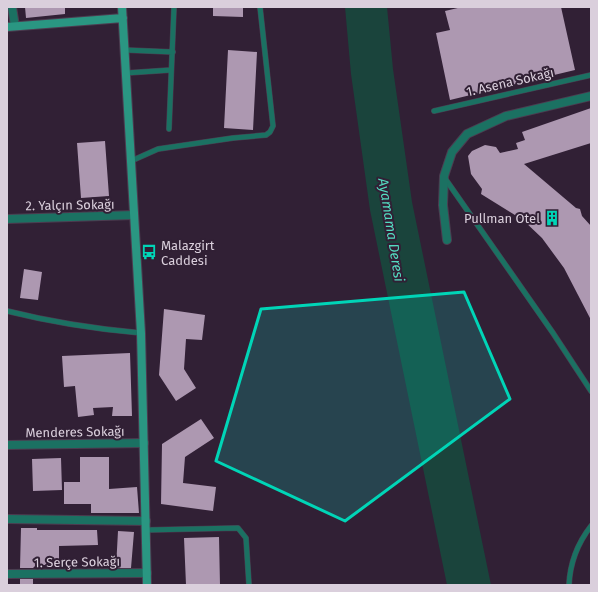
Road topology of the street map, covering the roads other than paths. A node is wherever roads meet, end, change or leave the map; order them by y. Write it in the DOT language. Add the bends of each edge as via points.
graph roads {
  1 [pos="12,7"];
  2 [pos="122,7"];
  3 [pos="174,7"];
  4 [pos="260,7"];
  5 [pos="123,18"];
  6 [pos="11,27"];
  7 [pos="124,50"];
  8 [pos="172,52"];
  9 [pos="171,70"];
  10 [pos="126,73"];
  11 [pos="591,75"];
  12 [pos="591,96"];
  13 [pos="434,111"];
  14 [pos="169,129"];
  15 [pos="131,160"];
  16 [pos="444,176"];
  17 [pos="134,215"];
  18 [pos="7,219"];
  19 [pos="447,240"];
  20 [pos="7,311"];
  21 [pos="141,333"];
  22 [pos="591,391"];
  23 [pos="144,443"];
  24 [pos="7,445"];
  25 [pos="7,519"];
  26 [pos="146,521"];
  27 [pos="591,526"];
  28 [pos="146,530"];
  29 [pos="147,573"];
  30 [pos="7,574"];
  31 [pos="147,585"];
  32 [pos="249,585"];
  33 [pos="569,585"];
  1 -- 6 [label="street"];
  2 -- 5 [label="main road"];
  3 -- 8 [label="lane"];
  4 -- 15 [label="lane" via="272,126 270,132 266,136 158,149"];
  5 -- 6 [label="main road"];
  5 -- 7 [label="main road"];
  7 -- 8 [label="lane"];
  7 -- 10 [label="main road"];
  8 -- 9 [label="lane"];
  9 -- 10 [label="lane"];
  9 -- 14 [label="lane"];
  10 -- 15 [label="main road"];
  11 -- 13 [label="lane, 1. Asena Sokağı"];
  12 -- 16 [label="street" via="506,116 467,134 452,152"];
  15 -- 17 [label="main road"];
  16 -- 19 [label="street" via="443,205"];
  16 -- 22 [label="lane"];
  17 -- 18 [label="street, 2. Yalçın Sokağı"];
  17 -- 21 [label="main road"];
  20 -- 21 [label="lane" via="56,322"];
  21 -- 23 [label="main road"];
  23 -- 24 [label="street, Menderes Sokağı"];
  23 -- 26 [label="main road"];
  25 -- 26 [label="street"];
  26 -- 28 [label="main road"];
  27 -- 33 [label="lane" via="572,559"];
  28 -- 29 [label="main road"];
  28 -- 32 [label="lane" via="238,528 246,538"];
  29 -- 30 [label="street, 1. Serçe Sokağı"];
  29 -- 31 [label="main road"];
}
